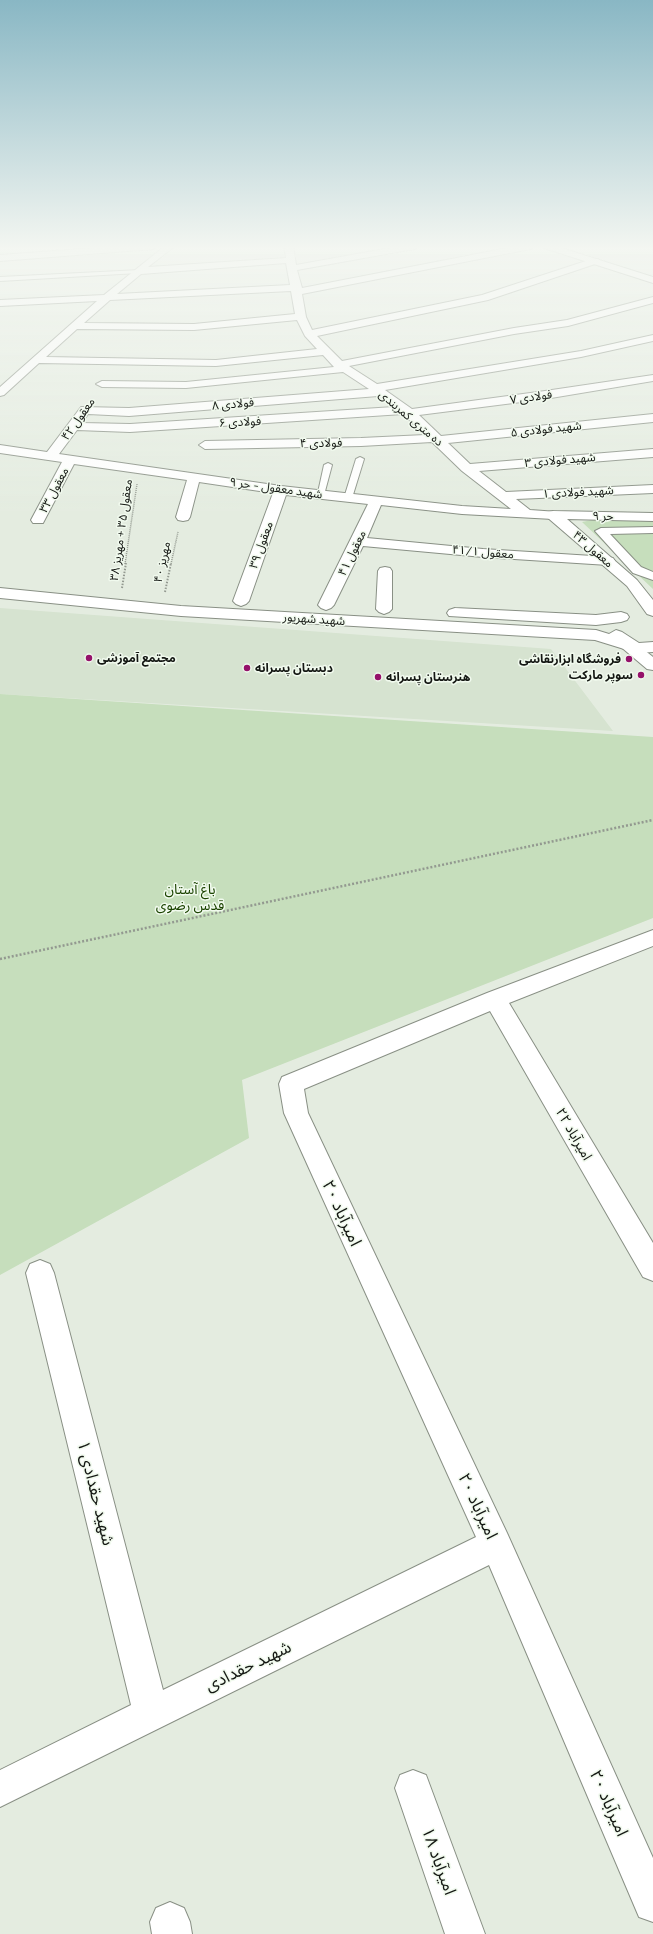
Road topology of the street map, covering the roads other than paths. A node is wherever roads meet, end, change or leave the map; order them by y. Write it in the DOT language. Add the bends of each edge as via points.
graph roads {
  1 [pos="63,336"];
  2 [pos="311,336"];
  3 [pos="489,336"];
  4 [pos="653,338"];
  5 [pos="326,352"];
  6 [pos="38,360"];
  7 [pos="116,362"];
  8 [pos="341,367"];
  9 [pos="653,378"];
  10 [pos="102,384"];
  11 [pos="378,390"];
  12 [pos="0,393"];
  13 [pos="85,410"];
  14 [pos="407,412"];
  15 [pos="653,418"];
  16 [pos="74,426"];
  17 [pos="438,439"];
  18 [pos="205,445"];
  19 [pos="0,450"];
  20 [pos="653,453"];
  21 [pos="51,456"];
  22 [pos="70,459"];
  23 [pos="360,459"];
  24 [pos="328,465"];
  25 [pos="468,468"];
  26 [pos="194,477"];
  27 [pos="653,489"];
  28 [pos="281,490"];
  29 [pos="320,495"];
  30 [pos="503,496"];
  31 [pos="348,498"];
  32 [pos="376,500"];
  33 [pos="528,515"];
  34 [pos="553,515"];
  35 [pos="183,517"];
  36 [pos="653,517"];
  37 [pos="38,520"];
  38 [pos="653,530"];
  39 [pos="358,541"];
  40 [pos="608,561"];
  41 [pos="385,571"];
  42 [pos="653,576"];
  43 [pos="0,581"];
  44 [pos="632,583"];
  45 [pos="0,593"];
  46 [pos="241,601"];
  47 [pos="326,606"];
  48 [pos="384,609"];
  49 [pos="400,610"];
  50 [pos="653,611"];
  51 [pos="439,612"];
  52 [pos="653,614"];
  53 [pos="625,616"];
  54 [pos="627,644"];
  55 [pos="653,647"];
  56 [pos="653,666"];
  57 [pos="653,938"];
  58 [pos="495,999"];
  59 [pos="653,1268"];
  60 [pos="40,1273"];
  61 [pos="496,1544"];
  62 [pos="151,1714"];
  63 [pos="413,1788"];
  64 [pos="0,1789"];
  65 [pos="653,1903"];
  66 [pos="465,1934"];
  1 -- 6 [label="street"];
  2 -- 5 [label="street, ده متری کمربندی"];
  3 -- 8 [label="street"];
  4 -- 11 [label="street, فولادی ۸" via="581,354"];
  5 -- 7 [label="street" via="216,362"];
  5 -- 8 [label="street, ده متری کمربندی"];
  6 -- 7 [label="street"];
  6 -- 12 [label="street"];
  7 -- 10 [label="street, معقول ۴۲"];
  8 -- 10 [label="street" via="186,385"];
  8 -- 11 [label="street, ده متری کمربندی"];
  9 -- 14 [label="street, فولادی ۷" via="545,395"];
  10 -- 13 [label="street, معقول ۴۲"];
  11 -- 13 [label="street, فولادی ۸" via="129,412"];
  11 -- 14 [label="street, ده متری کمربندی"];
  13 -- 16 [label="street, معقول ۴۲"];
  14 -- 16 [label="street, فولادی ۶" via="130,428"];
  14 -- 17 [label="street, ده متری کمربندی"];
  15 -- 17 [label="street, شهید فولادی ۵"];
  16 -- 21 [label="street, معقول ۴۲"];
  17 -- 18 [label="street, فولادی ۴"];
  17 -- 25 [label="street, ده متری کمربندی"];
  19 -- 21 [label="street, شهید معقول - حر ۹"];
  20 -- 25 [label="street, شهید فولادی ۳"];
  21 -- 22 [label="street, شهید معقول - حر ۹"];
  22 -- 26 [label="street, شهید معقول - حر ۹"];
  22 -- 37 [label="street, معقول ۳۳"];
  23 -- 31 [label="lane"];
  24 -- 29 [label="lane"];
  25 -- 30 [label="street, ده متری کمربندی"];
  26 -- 28 [label="street, شهید معقول - حر ۹"];
  26 -- 35 [label="street"];
  27 -- 30 [label="street, شهید فولادی ۱"];
  28 -- 29 [label="street, شهید معقول - حر ۹"];
  28 -- 46 [label="street, معقول ۳۹"];
  29 -- 31 [label="street, شهید معقول - حر ۹"];
  30 -- 33 [label="street, ده متری کمربندی"];
  31 -- 32 [label="street, شهید معقول - حر ۹"];
  32 -- 33 [label="street, شهید معقول - حر ۹"];
  32 -- 39 [label="street, معقول ۴۱"];
  33 -- 34 [label="street, شهید معقول - حر ۹"];
  34 -- 36 [label="street, حر ۹"];
  34 -- 40 [label="street, معقول ۴۳"];
  38 -- 42 [label="street" via="601,531 638,570"];
  39 -- 40 [label="street, معقول ۴۱/۱"];
  39 -- 47 [label="street, معقول ۴۱"];
  40 -- 44 [label="street, معقول ۴۳"];
  41 -- 48 [label="street"];
  43 -- 46 [label="street, شهید شهریور"];
  44 -- 50 [label="street, معقول ۴۳"];
  44 -- 53 [label="street"];
  45 -- 54 [label="street, شهید شهریور" via="181,611 596,635"];
  46 -- 47 [label="street, شهید شهریور"];
  47 -- 48 [label="street, شهید شهریور"];
  48 -- 49 [label="street, شهید شهریور"];
  51 -- 53 [label="street" via="596,620"];
  52 -- 53 [label="street"];
  53 -- 54 [label="street" via="617,621 614,629 620,639"];
  54 -- 55 [label="street, شهید شهریور" via="637,648"];
  54 -- 56 [label="street"];
  57 -- 58 [label="street"];
  58 -- 59 [label="street, امیرآباد ۲۲"];
  58 -- 61 [label="street, امیرآباد ۲۰" via="291,1084 296,1113"];
  60 -- 62 [label="street, شهید حقدادی ۱"];
  61 -- 62 [label="street, شهید حقدادی"];
  61 -- 65 [label="street, امیرآباد ۲۰"];
  62 -- 64 [label="street, شهید حقدادی"];
  63 -- 66 [label="street, امیرآباد ۱۸"];
}
